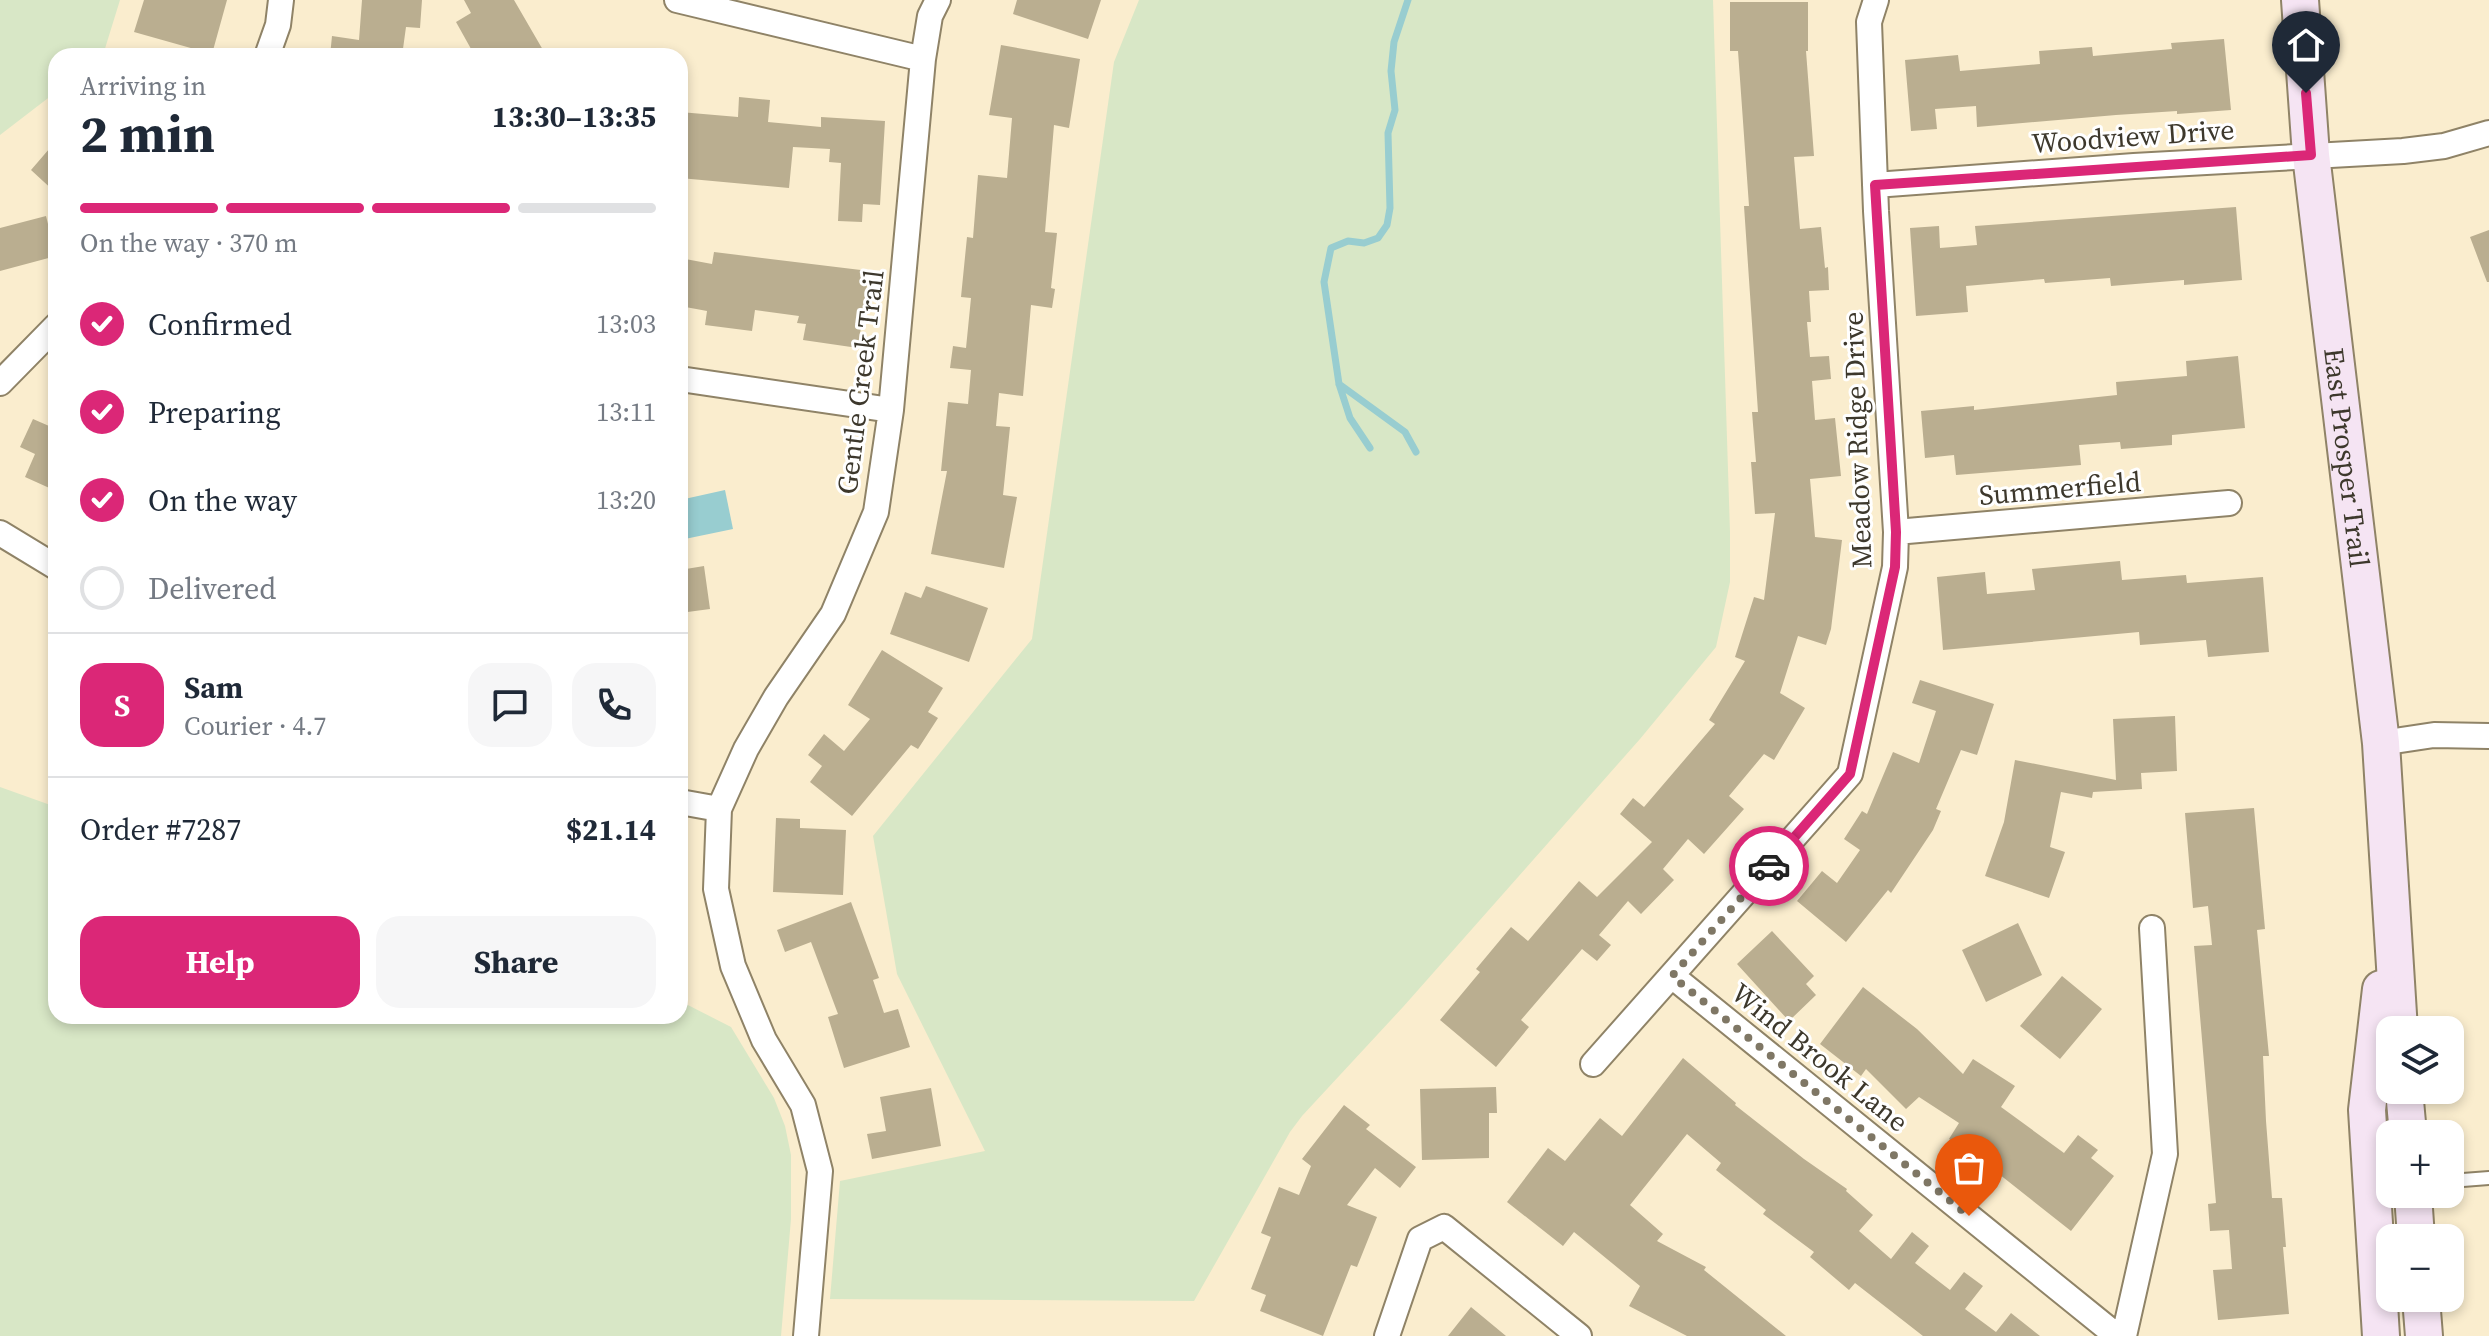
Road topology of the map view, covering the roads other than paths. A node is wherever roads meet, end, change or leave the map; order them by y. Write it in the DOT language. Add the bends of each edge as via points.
graph roads {
  1 [pos="281,0"];
  2 [pos="677,0"];
  3 [pos="938,0"];
  4 [pos="1876,0"];
  5 [pos="2300,0"];
  6 [pos="270,48"];
  7 [pos="923,59"];
  8 [pos="2489,133"];
  9 [pos="2311,155"];
  10 [pos="1875,185"];
  11 [pos="48,334"];
  12 [pos="688,380"];
  13 [pos="0,383"];
  14 [pos="891,410"];
  15 [pos="2229,503"];
  16 [pos="1896,532"];
  17 [pos="0,533"];
  18 [pos="48,562"];
  19 [pos="2489,736"];
  20 [pos="2381,743"];
  21 [pos="688,803"];
  22 [pos="719,809"];
  23 [pos="2390,916"];
  24 [pos="2152,928"];
  25 [pos="1672,976"];
  26 [pos="2398,1016"];
  27 [pos="1593,1064"];
  28 [pos="2489,1178"];
  29 [pos="2464,1180"];
  30 [pos="2422,1312"];
  31 [pos="806,1336"];
  32 [pos="1387,1336"];
  33 [pos="1579,1336"];
  34 [pos="2117,1336"];
  35 [pos="2124,1336"];
  36 [pos="2381,1336"];
  37 [pos="2424,1336"];
  1 -- 6 [label="street"];
  2 -- 7 [label="street"];
  3 -- 7 [label="street, Gentle Creek Trail"];
  4 -- 10 [label="street, Meadow Ridge Drive" via="1869,22"];
  5 -- 9 [label="main road, East Prosper Trail"];
  7 -- 14 [label="street, Gentle Creek Trail"];
  8 -- 9 [label="street, Woodview Drive" via="2444,146"];
  9 -- 10 [label="street, Woodview Drive"];
  9 -- 20 [label="main road, East Prosper Trail"];
  10 -- 16 [label="street, Meadow Ridge Drive"];
  11 -- 13 [label="street"];
  12 -- 14 [label="street"];
  14 -- 22 [label="street, Gentle Creek Trail" via="876,512 833,614 776,697"];
  15 -- 16 [label="street, Summerfield"];
  16 -- 25 [label="street, Meadow Ridge Drive" via="1895,567 1850,774"];
  17 -- 18 [label="street"];
  19 -- 20 [label="street" via="2434,735"];
  20 -- 23 [label="main road, East Prosper Trail"];
  21 -- 22 [label="street"];
  22 -- 31 [label="street, Gentle Creek Trail" via="716,889 733,966 764,1040 803,1105 820,1171"];
  23 -- 26 [label="main road, East Prosper Trail"];
  23 -- 36 [label="main road, East Prosper Trail" via="2367,1110"];
  24 -- 35 [label="street" via="2165,1154"];
  25 -- 27 [label="street, Meadow Ridge Drive"];
  25 -- 34 [label="street, Wind Brook Lane"];
  28 -- 29 [label="lane"];
  30 -- 37 [label="main road"];
  32 -- 33 [label="street" via="1420,1239 1444,1227"];
}
